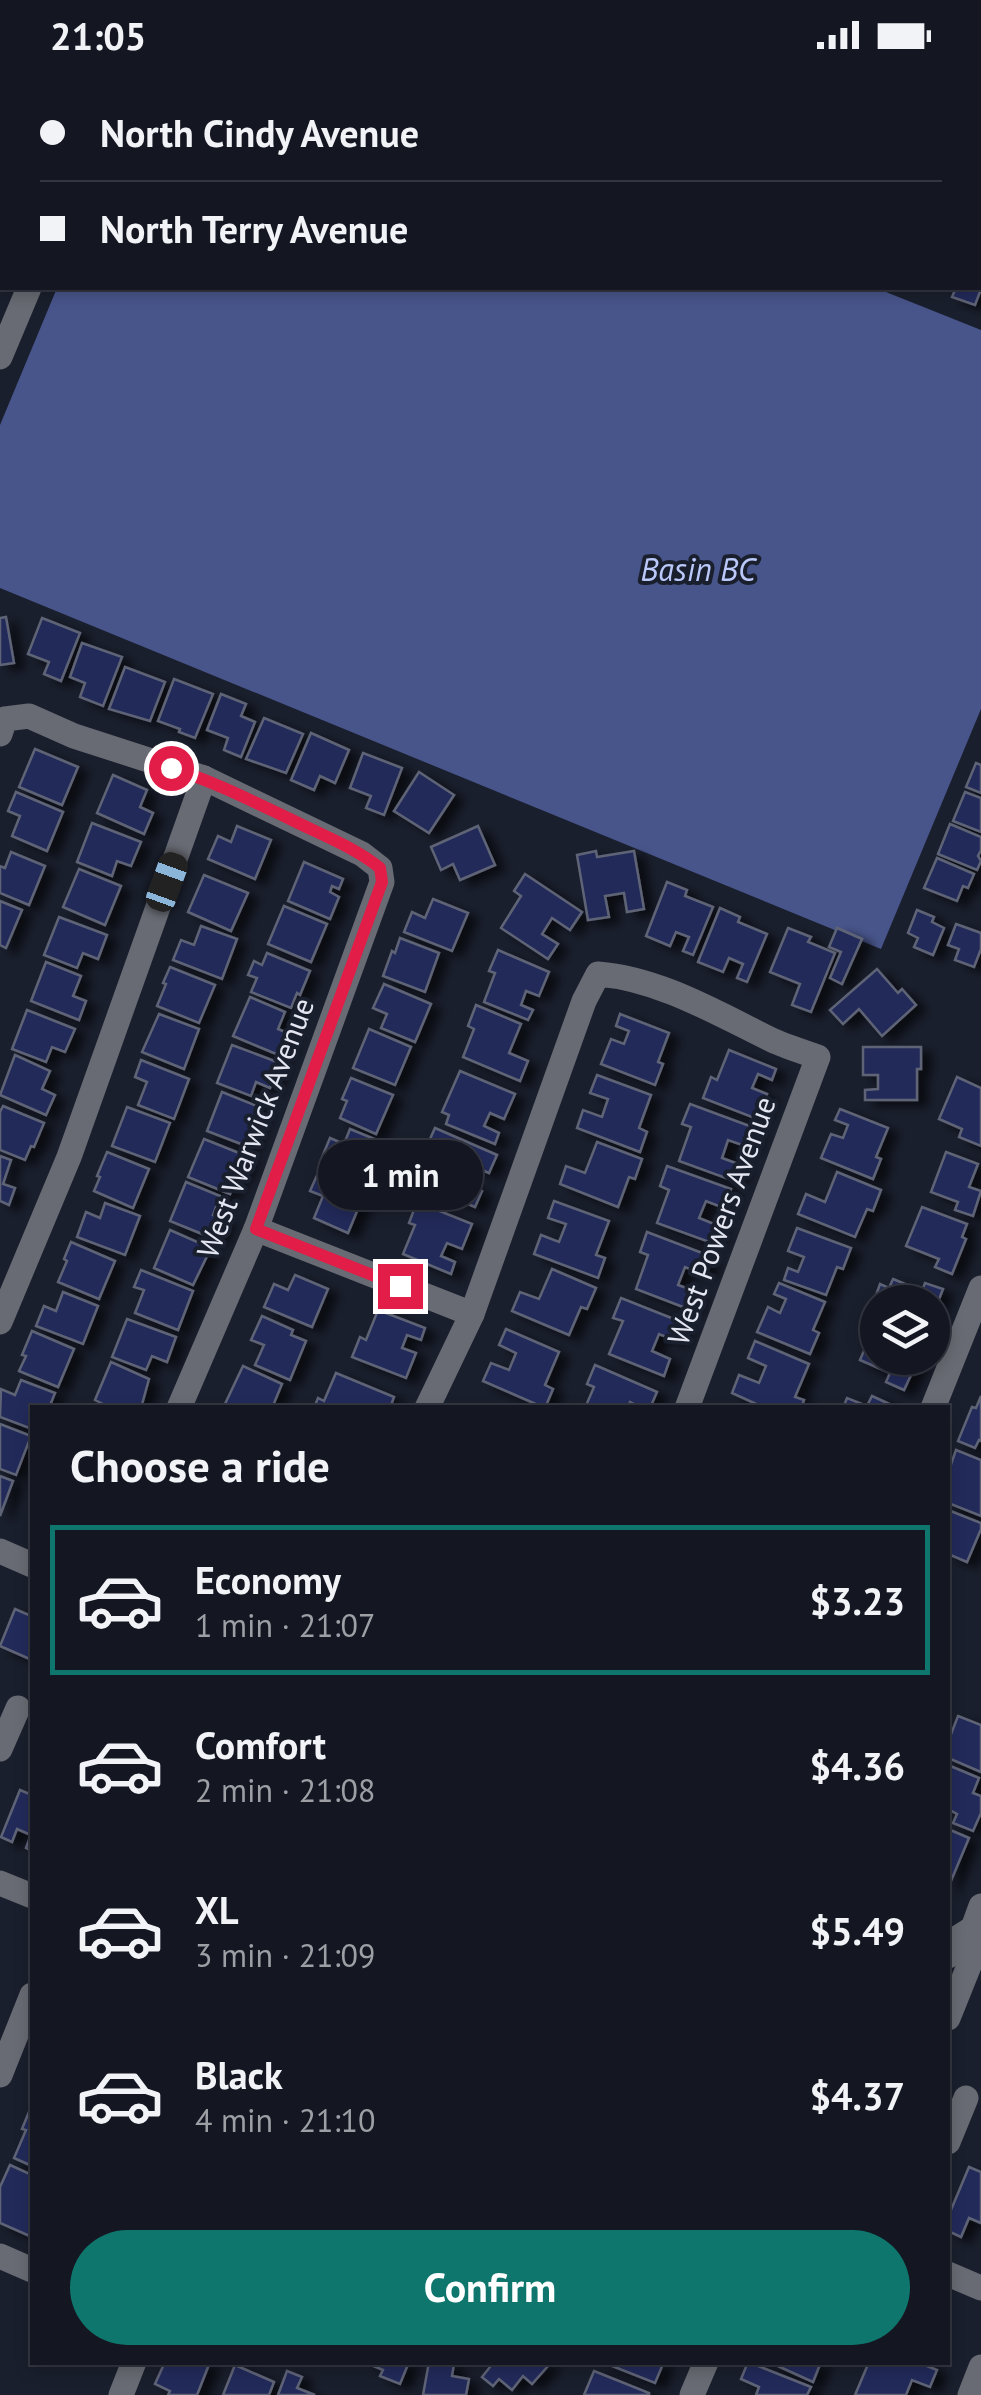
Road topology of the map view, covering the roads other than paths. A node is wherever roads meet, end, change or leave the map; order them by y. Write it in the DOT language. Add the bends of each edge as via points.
graph roads {
  1 [pos="28,290"];
  2 [pos="0,357"];
  3 [pos="3,727"];
  4 [pos="204,778"];
  5 [pos="256,1229"];
  6 [pos="981,1288"];
  7 [pos="472,1314"];
  8 [pos="0,1322"];
  9 [pos="180,1405"];
  10 [pos="427,1405"];
  11 [pos="689,1405"];
  12 [pos="934,1405"];
  13 [pos="0,1551"];
  14 [pos="30,1564"];
  15 [pos="17,1708"];
  16 [pos="0,1749"];
  17 [pos="0,1883"];
  18 [pos="30,1895"];
  19 [pos="950,1918"];
  20 [pos="978,1922"];
  21 [pos="950,1951"];
  22 [pos="30,2000"];
  23 [pos="950,2013"];
  24 [pos="0,2075"];
  25 [pos="965,2097"];
  26 [pos="950,2137"];
  27 [pos="0,2256"];
  28 [pos="30,2269"];
  29 [pos="950,2275"];
  30 [pos="981,2288"];
  31 [pos="133,2365"];
  32 [pos="705,2365"];
  33 [pos="981,2368"];
  34 [pos="121,2395"];
  35 [pos="692,2395"];
  36 [pos="970,2395"];
  1 -- 2 [label="street"];
  3 -- 4 [label="street" via="30,716"];
  4 -- 5 [label="street, West Warwick Avenue" via="362,854 380,868 382,882"];
  4 -- 8 [label="street" via="69,1157"];
  5 -- 7 [label="street"];
  5 -- 9 [label="street, West Warwick Avenue"];
  6 -- 12 [label="street"];
  7 -- 10 [label="street"];
  7 -- 11 [label="street, West Powers Avenue" via="598,974 624,976 709,1008 818,1057"];
  13 -- 14 [label="street"];
  15 -- 16 [label="street"];
  17 -- 18 [label="street"];
  19 -- 20 [label="street"];
  20 -- 21 [label="street"];
  20 -- 23 [label="street" via="975,1951"];
  22 -- 24 [label="street"];
  25 -- 26 [label="street"];
  27 -- 28 [label="street"];
  29 -- 30 [label="street"];
  31 -- 34 [label="street"];
  32 -- 35 [label="street"];
  33 -- 36 [label="street"];
}
